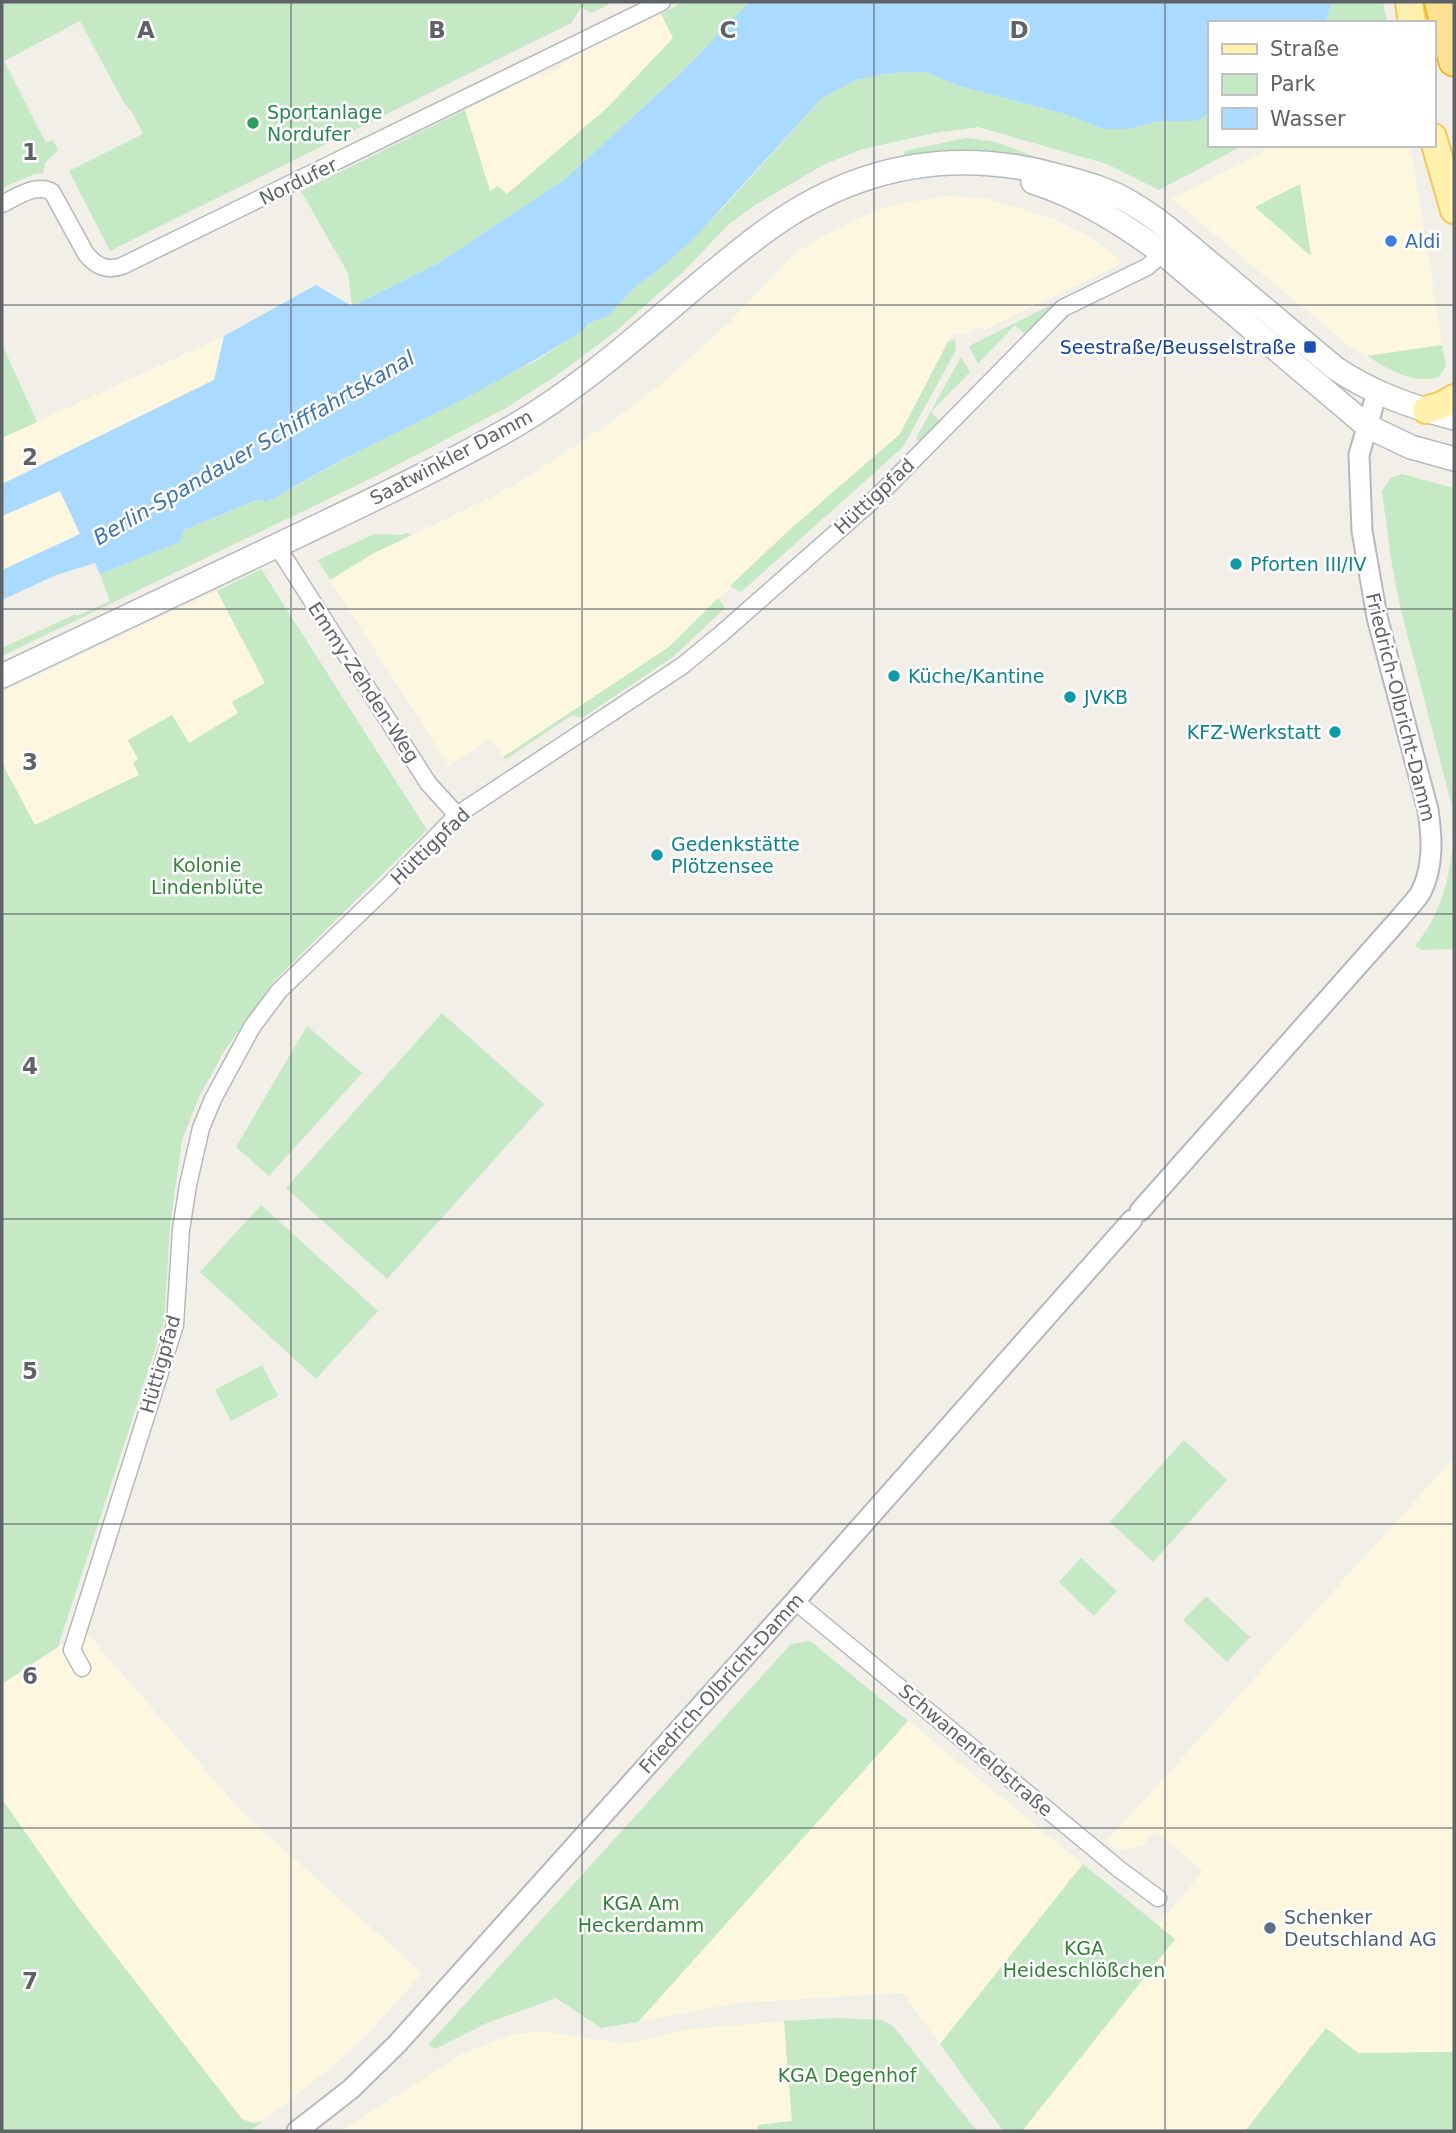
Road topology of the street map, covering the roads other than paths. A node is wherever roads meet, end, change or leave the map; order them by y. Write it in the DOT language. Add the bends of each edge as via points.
graph roads {
  1 [pos="662,2"];
  2 [pos="1409,2"];
  3 [pos="1440,2"];
  4 [pos="1412,21"];
  5 [pos="1454,61"];
  6 [pos="1435,144"];
  7 [pos="2,204"];
  8 [pos="1454,210"];
  9 [pos="1172,246"];
  10 [pos="1377,393"];
  11 [pos="1454,398"];
  12 [pos="1426,410"];
  13 [pos="1454,418"];
  14 [pos="1367,426"];
  15 [pos="1454,459"];
  16 [pos="277,545"];
  17 [pos="2,676"];
  18 [pos="457,815"];
  19 [pos="795,1601"];
  20 [pos="82,1668"];
  21 [pos="1158,1898"];
  22 [pos="297,2131"];
  1 -- 7 [label="street, Nordufer" via="122,266 111,269 93,262 52,192 36,189"];
  2 -- 4 [label="main road"];
  3 -- 5 [label="highway"];
  6 -- 8 [label="main road"];
  9 -- 10 [label="main road, Saatwinkler Damm" via="1335,368"];
  9 -- 14 [label="main road, Saatwinkler Damm"];
  9 -- 16 [label="main road, Saatwinkler Damm" via="1134,232 1049,187 1017,177 962,171 863,178 779,221 609,360 517,424"];
  9 -- 18 [label="street, Hüttigpfad" via="1141,271 1063,308 880,494 682,666"];
  10 -- 12 [label="main road, Saatwinkler Damm"];
  10 -- 14 [label="street, Friedrich-Olbricht-Damm"];
  11 -- 12 [label="main road"];
  12 -- 13 [label="main road, Saatwinkler Damm"];
  14 -- 15 [label="main road, Saatwinkler Damm" via="1411,447"];
  14 -- 19 [label="street, Friedrich-Olbricht-Damm" via="1359,456 1363,541 1432,840 1420,893"];
  16 -- 17 [label="main road, Saatwinkler Damm"];
  16 -- 18 [label="street, Emmy-Zehden-Weg" via="428,783"];
  18 -- 20 [label="street, Hüttigpfad" via="279,991 252,1027 213,1099 188,1185 175,1325 72,1650"];
  19 -- 21 [label="street, Schwanenfeldstraße"];
  19 -- 22 [label="street, Friedrich-Olbricht-Damm" via="397,2044 351,2089"];
}
